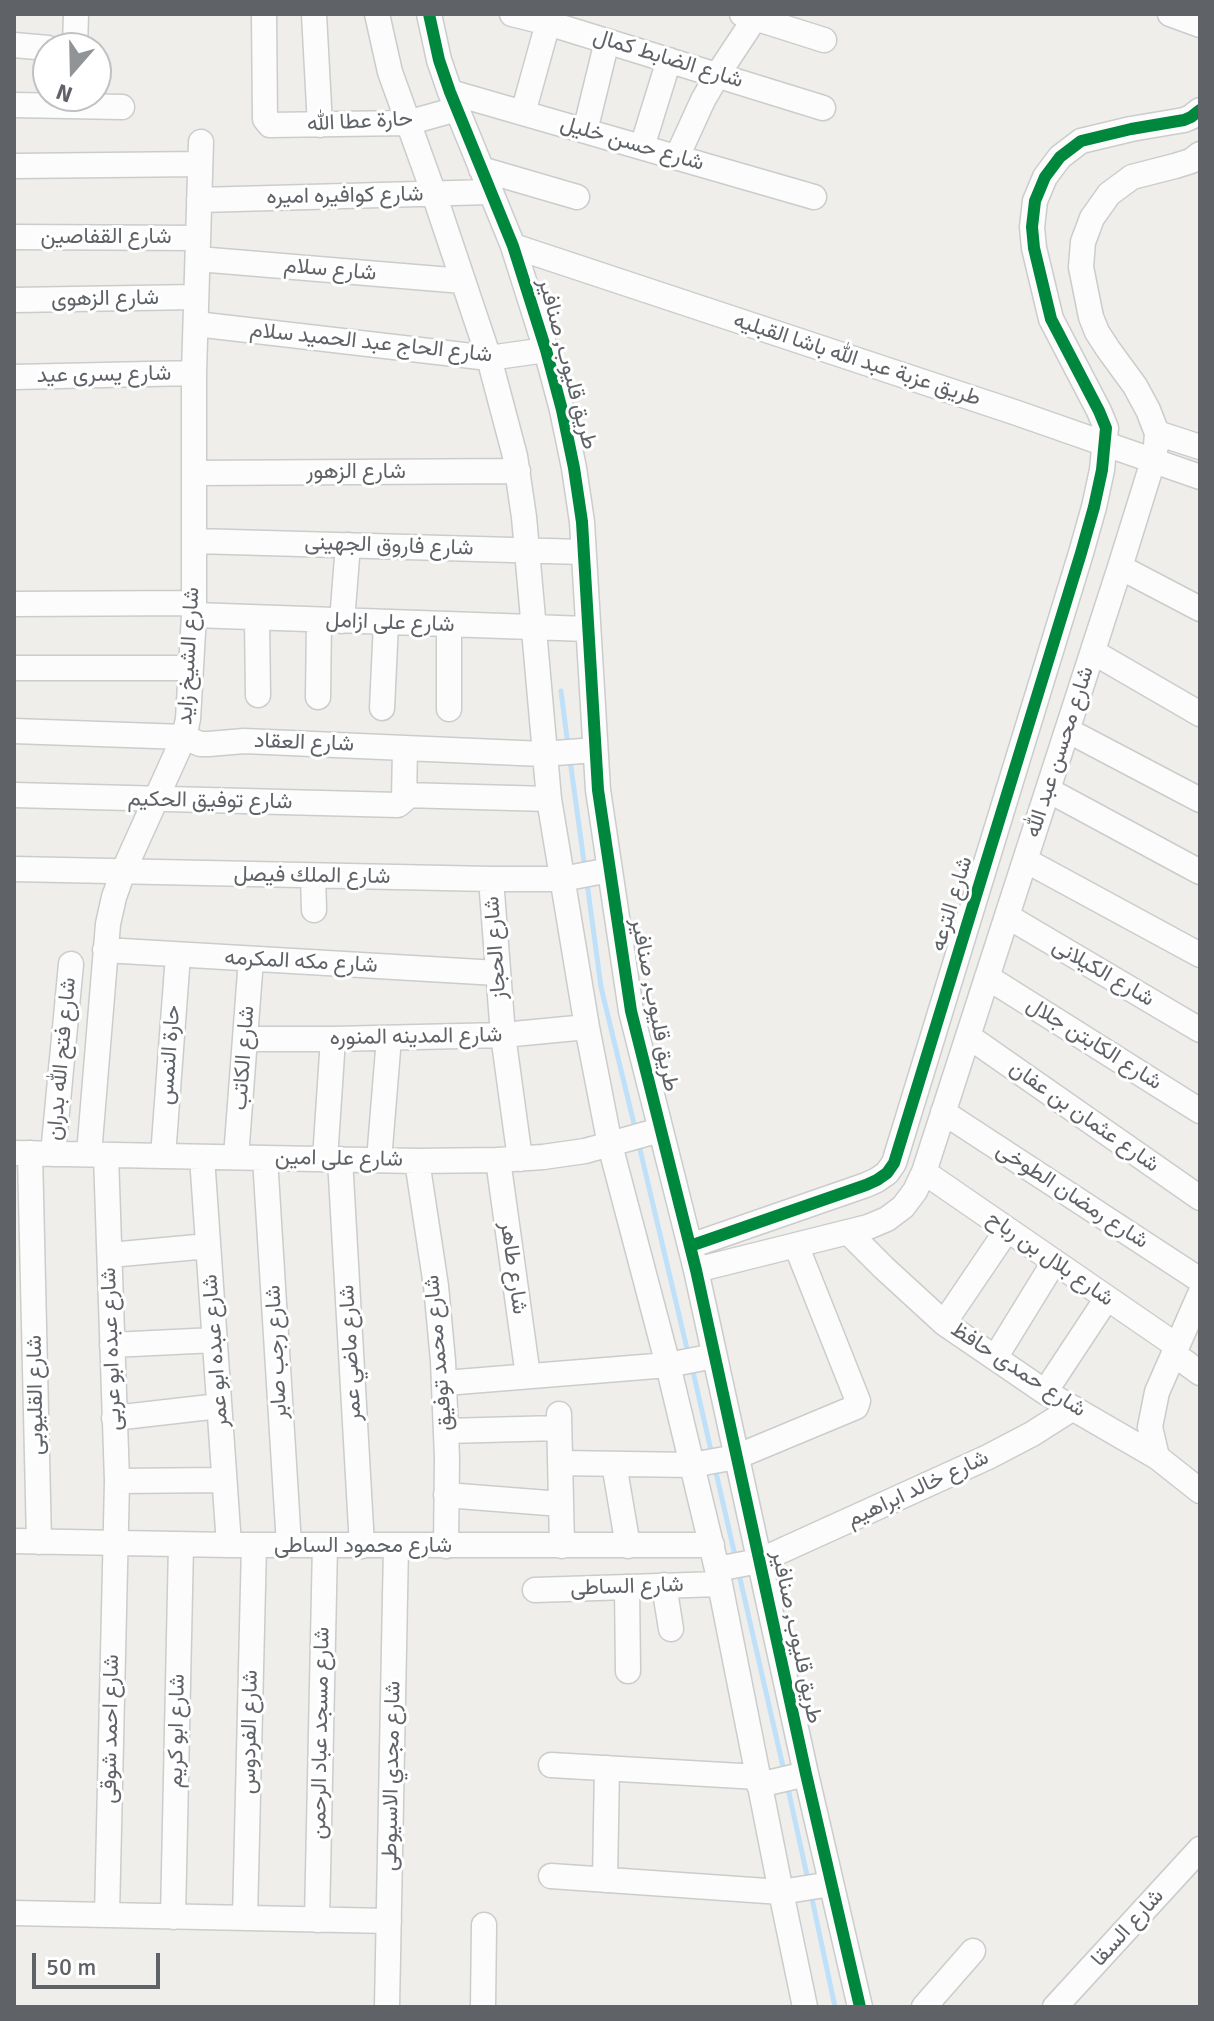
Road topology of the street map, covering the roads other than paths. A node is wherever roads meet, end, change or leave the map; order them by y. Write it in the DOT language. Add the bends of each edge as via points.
graph roads {
  1 [pos="264,14"];
  2 [pos="314,14"];
  3 [pos="377,14"];
  4 [pos="429,14"];
  5 [pos="512,14"];
  6 [pos="1170,14"];
  7 [pos="748,16"];
  8 [pos="548,23"];
  9 [pos="1200,25"];
  10 [pos="824,40"];
  11 [pos="607,41"];
  12 [pos="669,60"];
  13 [pos="718,74"];
  14 [pos="454,101"];
  15 [pos="112,106"];
  16 [pos="122,107"];
  17 [pos="823,108"];
  18 [pos="1200,110"];
  19 [pos="523,113"];
  20 [pos="407,123"];
  21 [pos="320,125"];
  22 [pos="585,131"];
  23 [pos="642,147"];
  24 [pos="1200,154"];
  25 [pos="677,157"];
  26 [pos="14,166"];
  27 [pos="481,169"];
  28 [pos="490,192"];
  29 [pos="434,194"];
  30 [pos="577,197"];
  31 [pos="814,197"];
  32 [pos="199,200"];
  33 [pos="14,237"];
  34 [pos="513,246"];
  35 [pos="198,248"];
  36 [pos="463,281"];
  37 [pos="196,297"];
  38 [pos="14,300"];
  39 [pos="196,324"];
  40 [pos="546,350"];
  41 [pos="489,358"];
  42 [pos="194,373"];
  43 [pos="14,377"];
  44 [pos="1157,433"];
  45 [pos="1106,443"];
  46 [pos="1200,447"];
  47 [pos="1153,461"];
  48 [pos="518,471"];
  49 [pos="195,473"];
  50 [pos="1200,477"];
  51 [pos="195,541"];
  52 [pos="348,545"];
  53 [pos="526,550"];
  54 [pos="583,552"];
  55 [pos="1120,567"];
  56 [pos="14,604"];
  57 [pos="194,609"];
  58 [pos="1200,609"];
  59 [pos="257,618"];
  60 [pos="331,621"];
  61 [pos="386,623"];
  62 [pos="449,625"];
  63 [pos="532,628"];
  64 [pos="587,629"];
  65 [pos="1093,652"];
  66 [pos="14,668"];
  67 [pos="191,668"];
  68 [pos="258,695"];
  69 [pos="318,697"];
  70 [pos="382,708"];
  71 [pos="449,709"];
  72 [pos="1200,714"];
  73 [pos="1067,730"];
  74 [pos="14,731"];
  75 [pos="184,737"];
  76 [pos="405,748"];
  77 [pos="595,750"];
  78 [pos="543,754"];
  79 [pos="1048,790"];
  80 [pos="14,795"];
  81 [pos="404,797"];
  82 [pos="549,799"];
  83 [pos="156,800"];
  84 [pos="1200,800"];
  85 [pos="1025,860"];
  86 [pos="14,869"];
  87 [pos="610,870"];
  88 [pos="123,872"];
  89 [pos="1200,872"];
  90 [pos="313,876"];
  91 [pos="491,879"];
  92 [pos="562,879"];
  93 [pos="314,910"];
  94 [pos="1007,916"];
  95 [pos="105,950"];
  96 [pos="178,955"];
  97 [pos="1200,955"];
  98 [pos="251,959"];
  99 [pos="71,964"];
  100 [pos="497,973"];
  101 [pos="987,977"];
  102 [pos="587,1027"];
  103 [pos="1200,1030"];
  104 [pos="503,1035"];
  105 [pos="968,1036"];
  106 [pos="389,1038"];
  107 [pos="245,1039"];
  108 [pos="333,1039"];
  109 [pos="1200,1111"];
  110 [pos="943,1112"];
  111 [pos="660,1130"];
  112 [pos="610,1145"];
  113 [pos="32,1153"];
  114 [pos="98,1155"];
  115 [pos="163,1156"];
  116 [pos="202,1157"];
  117 [pos="236,1157"];
  118 [pos="265,1158"];
  119 [pos="333,1159"];
  120 [pos="509,1159"];
  121 [pos="379,1160"];
  122 [pos="417,1161"];
  123 [pos="924,1172"];
  124 [pos="1200,1198"];
  125 [pos="1007,1230"];
  126 [pos="848,1232"];
  127 [pos="796,1245"];
  128 [pos="208,1246"];
  129 [pos="690,1246"];
  130 [pos="110,1255"];
  131 [pos="1054,1262"];
  132 [pos="696,1270"];
  133 [pos="1199,1295"];
  134 [pos="1107,1298"];
  135 [pos="944,1323"];
  136 [pos="215,1340"];
  137 [pos="112,1345"];
  138 [pos="1176,1350"];
  139 [pos="714,1356"];
  140 [pos="995,1358"];
  141 [pos="668,1365"];
  142 [pos="1200,1373"];
  143 [pos="528,1376"];
  144 [pos="445,1383"];
  145 [pos="1045,1392"];
  146 [pos="219,1406"];
  147 [pos="1073,1408"];
  148 [pos="114,1418"];
  149 [pos="446,1431"];
  150 [pos="736,1457"];
  151 [pos="1157,1457"];
  152 [pos="560,1463"];
  153 [pos="614,1464"];
  154 [pos="692,1465"];
  155 [pos="224,1480"];
  156 [pos="117,1481"];
  157 [pos="1200,1491"];
  158 [pos="446,1495"];
  159 [pos="561,1504"];
  160 [pos="14,1541"];
  161 [pos="39,1542"];
  162 [pos="115,1544"];
  163 [pos="181,1545"];
  164 [pos="229,1545"];
  165 [pos="254,1545"];
  166 [pos="289,1545"];
  167 [pos="325,1545"];
  168 [pos="362,1546"];
  169 [pos="396,1546"];
  170 [pos="446,1546"];
  171 [pos="562,1546"];
  172 [pos="628,1546"];
  173 [pos="759,1561"];
  174 [pos="716,1566"];
  175 [pos="664,1585"];
  176 [pos="627,1587"];
  177 [pos="535,1590"];
  178 [pos="671,1629"];
  179 [pos="628,1671"];
  180 [pos="551,1765"];
  181 [pos="607,1768"];
  182 [pos="806,1774"];
  183 [pos="759,1781"];
  184 [pos="1200,1849"];
  185 [pos="551,1876"];
  186 [pos="605,1880"];
  187 [pos="831,1884"];
  188 [pos="781,1892"];
  189 [pos="14,1913"];
  190 [pos="107,1915"];
  191 [pos="173,1917"];
  192 [pos="245,1918"];
  193 [pos="317,1920"];
  194 [pos="389,1921"];
  195 [pos="484,1925"];
  196 [pos="973,1951"];
  197 [pos="387,2007"];
  198 [pos="483,2007"];
  199 [pos="805,2007"];
  200 [pos="860,2007"];
  201 [pos="924,2007"];
  202 [pos="1055,2007"];
  1 -- 21 [label="street, حارة عطا الله" via="265,119 270,125"];
  2 -- 21 [label="street"];
  3 -- 20 [label="street"];
  4 -- 14 [label="street, طريق قليوب, صنافير"];
  5 -- 8 [label="street, شارع الضابط كمال"];
  6 -- 9 [label="street"];
  7 -- 10 [label="street"];
  7 -- 13 [label="street"];
  8 -- 11 [label="street, شارع الضابط كمال"];
  8 -- 19 [label="street"];
  11 -- 12 [label="street, شارع الضابط كمال"];
  11 -- 22 [label="street"];
  12 -- 13 [label="street, شارع الضابط كمال"];
  12 -- 23 [label="street"];
  13 -- 17 [label="street, شارع الضابط كمال"];
  13 -- 25 [label="street"];
  14 -- 19 [label="street, شارع حسن خليل"];
  14 -- 20 [label="street, حارة عطا الله"];
  14 -- 27 [label="street, طريق قليوب, صنافير"];
  15 -- 16 [label="street"];
  18 -- 45 [label="street" via="1184,120 1081,141 1060,157 1035,201 1034,248 1051,319 1099,411"];
  19 -- 22 [label="street, شارع حسن خليل"];
  20 -- 21 [label="street, حارة عطا الله"];
  20 -- 29 [label="street"];
  22 -- 23 [label="street, شارع حسن خليل"];
  23 -- 25 [label="street, شارع حسن خليل"];
  24 -- 44 [label="street" via="1132,177 1109,194 1083,242 1081,267 1091,317 1135,386"];
  25 -- 31 [label="street, شارع حسن خليل"];
  26 -- 32 [label="street, شارع الشيخ زايد" via="201,153"];
  27 -- 28 [label="street, طريق قليوب, صنافير"];
  27 -- 30 [label="street"];
  28 -- 29 [label="street, شارع كوافيره اميره"];
  28 -- 34 [label="street, طريق قليوب, صنافير"];
  29 -- 32 [label="street, شارع كوافيره اميره"];
  29 -- 36 [label="street"];
  32 -- 35 [label="street, شارع الشيخ زايد"];
  33 -- 35 [label="street, شارع القفاصين"];
  34 -- 40 [label="street, طريق قليوب, صنافير"];
  34 -- 45 [label="street, طريق عزبة عبد الله باشا القبليه"];
  35 -- 36 [label="street, شارع سلام"];
  35 -- 37 [label="street, شارع الشيخ زايد"];
  36 -- 41 [label="street"];
  37 -- 38 [label="street, شارع الزهوى"];
  37 -- 39 [label="street, شارع الشيخ زايد"];
  39 -- 41 [label="street, شارع الحاج عبد الحميد سلام"];
  39 -- 42 [label="street, شارع الشيخ زايد"];
  40 -- 41 [label="street, شارع الحاج عبد الحميد سلام"];
  40 -- 54 [label="street, طريق قليوب, صنافير" via="574,468"];
  41 -- 48 [label="street"];
  42 -- 43 [label="street, شارع يسرى عيد"];
  42 -- 49 [label="street, شارع الشيخ زايد"];
  44 -- 46 [label="street"];
  44 -- 47 [label="street, شارع محسن عبد الله"];
  45 -- 47 [label="street, طريق عزبة عبد الله باشا القبليه"];
  45 -- 129 [label="street, شارع الترعه" via="1094,507 894,1163 866,1185"];
  47 -- 50 [label="street, طريق عزبة عبد الله باشا القبليه"];
  47 -- 55 [label="street, شارع محسن عبد الله"];
  48 -- 49 [label="street, شارع الزهور"];
  48 -- 53 [label="street"];
  49 -- 51 [label="street, شارع الشيخ زايد"];
  51 -- 52 [label="street, شارع فاروق الجهينى"];
  51 -- 57 [label="street, شارع الشيخ زايد"];
  52 -- 53 [label="street, شارع فاروق الجهينى"];
  52 -- 60 [label="street"];
  53 -- 54 [label="street, شارع فاروق الجهينى"];
  53 -- 63 [label="street"];
  54 -- 64 [label="street, طريق قليوب, صنافير"];
  55 -- 58 [label="street"];
  55 -- 65 [label="street, شارع محسن عبد الله"];
  56 -- 57 [label="street, شارع على ازامل"];
  57 -- 59 [label="street, شارع على ازامل"];
  57 -- 67 [label="street, شارع الشيخ زايد"];
  59 -- 60 [label="street, شارع على ازامل"];
  59 -- 68 [label="street"];
  60 -- 61 [label="street, شارع على ازامل"];
  60 -- 69 [label="street"];
  61 -- 62 [label="street, شارع على ازامل"];
  61 -- 70 [label="street"];
  62 -- 63 [label="street, شارع على ازامل"];
  62 -- 71 [label="street"];
  63 -- 64 [label="street, شارع على ازامل"];
  63 -- 78 [label="street"];
  64 -- 77 [label="street, طريق قليوب, صنافير"];
  65 -- 72 [label="street"];
  65 -- 73 [label="street, شارع محسن عبد الله"];
  66 -- 67 [label="street"];
  67 -- 75 [label="street, شارع الشيخ زايد"];
  73 -- 79 [label="street, شارع محسن عبد الله"];
  73 -- 84 [label="street"];
  74 -- 75 [label="street, شارع العقاد"];
  75 -- 76 [label="street, شارع العقاد" via="209,744"];
  75 -- 83 [label="street, شارع الشيخ زايد"];
  76 -- 78 [label="street, شارع العقاد"];
  76 -- 81 [label="street"];
  77 -- 78 [label="street, شارع العقاد"];
  77 -- 87 [label="street, طريق قليوب, صنافير"];
  78 -- 82 [label="street"];
  79 -- 85 [label="street, شارع محسن عبد الله"];
  79 -- 89 [label="street"];
  80 -- 83 [label="street, شارع توفيق الحكيم"];
  81 -- 82 [label="street, شارع توفيق الحكيم"];
  81 -- 83 [label="street, شارع توفيق الحكيم" via="398,805"];
  82 -- 92 [label="street"];
  83 -- 88 [label="street, شارع الشيخ زايد"];
  85 -- 94 [label="street, شارع محسن عبد الله"];
  85 -- 97 [label="street"];
  86 -- 88 [label="street, شارع الملك فيصل"];
  87 -- 92 [label="street, شارع الملك فيصل"];
  87 -- 111 [label="street, طريق قليوب, صنافير" via="631,1011"];
  88 -- 90 [label="street, شارع الملك فيصل"];
  88 -- 95 [label="street, شارع الشيخ زايد"];
  90 -- 91 [label="street, شارع الملك فيصل"];
  90 -- 93 [label="street"];
  91 -- 92 [label="street, شارع الملك فيصل"];
  91 -- 100 [label="street, شارع الحجاز"];
  92 -- 102 [label="street"];
  94 -- 101 [label="street, شارع محسن عبد الله"];
  94 -- 103 [label="street, شارع الكيلانى"];
  95 -- 96 [label="street, شارع مكه المكرمه"];
  95 -- 114 [label="street, شارع الشيخ زايد"];
  96 -- 98 [label="street, شارع مكه المكرمه"];
  96 -- 115 [label="street, حارة النمس"];
  98 -- 100 [label="street, شارع مكه المكرمه"];
  98 -- 107 [label="street, شارع الكاتب"];
  99 -- 113 [label="street, شارع فتح الله بدران"];
  100 -- 104 [label="street, شارع الحجاز"];
  101 -- 105 [label="street, شارع محسن عبد الله"];
  101 -- 109 [label="street, شارع الكابتن جلال"];
  102 -- 104 [label="street, شارع المدينه المنوره"];
  102 -- 112 [label="street"];
  104 -- 106 [label="street, شارع المدينه المنوره"];
  104 -- 120 [label="street, شارع الحجاز"];
  105 -- 110 [label="street, شارع محسن عبد الله"];
  105 -- 124 [label="street, شارع عثمان بن عفان"];
  106 -- 108 [label="street, شارع المدينه المنوره"];
  106 -- 121 [label="street"];
  107 -- 108 [label="street, شارع المدينه المنوره"];
  107 -- 117 [label="street, شارع الكاتب"];
  108 -- 119 [label="street, شارع ماضي عمر"];
  110 -- 123 [label="street, شارع محسن عبد الله"];
  110 -- 133 [label="street, شارع رمضان الطوخى"];
  111 -- 112 [label="street, شارع على امين"];
  111 -- 129 [label="street, طريق قليوب, صنافير"];
  112 -- 120 [label="street, شارع على امين"];
  112 -- 141 [label="street"];
  113 -- 114 [label="street, شارع على امين"];
  113 -- 161 [label="street, شارع القليوبى"];
  114 -- 115 [label="street, شارع على امين"];
  114 -- 130 [label="street, شارع عبده ابو عربى"];
  115 -- 116 [label="street, شارع على امين"];
  116 -- 117 [label="street, شارع على امين"];
  116 -- 128 [label="street, شارع عبده ابو عمر"];
  117 -- 118 [label="street, شارع على امين"];
  118 -- 119 [label="street, شارع على امين"];
  118 -- 166 [label="street, شارع رجب صابر"];
  119 -- 121 [label="street, شارع على امين"];
  119 -- 168 [label="street, شارع ماضي عمر"];
  120 -- 122 [label="street, شارع على امين"];
  120 -- 143 [label="street, شارع طاهر"];
  121 -- 122 [label="street, شارع على امين"];
  122 -- 144 [label="street, شارع محمد توفيق"];
  123 -- 125 [label="street, شارع بلال بن رباح"];
  123 -- 126 [label="street, شارع محسن عبد الله" via="903,1207 887,1219"];
  125 -- 131 [label="street, شارع بلال بن رباح"];
  125 -- 135 [label="street"];
  126 -- 127 [label="street, شارع محسن عبد الله"];
  126 -- 135 [label="street, شارع حمدى حافظ"];
  127 -- 132 [label="street, شارع محسن عبد الله"];
  127 -- 150 [label="street" via="858,1401 854,1409"];
  128 -- 130 [label="street"];
  128 -- 136 [label="street, شارع عبده ابو عمر"];
  129 -- 132 [label="street, طريق قليوب, صنافير"];
  130 -- 137 [label="street, شارع عبده ابو عربى"];
  131 -- 134 [label="street, شارع بلال بن رباح"];
  131 -- 140 [label="street"];
  132 -- 139 [label="street, طريق قليوب, صنافير"];
  133 -- 138 [label="street"];
  134 -- 138 [label="street, شارع بلال بن رباح"];
  134 -- 145 [label="street"];
  135 -- 140 [label="street, شارع حمدى حافظ"];
  136 -- 137 [label="street"];
  136 -- 146 [label="street, شارع عبده ابو عمر"];
  137 -- 148 [label="street, شارع عبده ابو عربى"];
  138 -- 142 [label="street, شارع بلال بن رباح"];
  138 -- 151 [label="street" via="1151,1419"];
  139 -- 141 [label="street"];
  139 -- 150 [label="street, طريق قليوب, صنافير"];
  140 -- 145 [label="street, شارع حمدى حافظ"];
  141 -- 143 [label="street"];
  141 -- 154 [label="street"];
  143 -- 144 [label="street"];
  144 -- 149 [label="street, شارع محمد توفيق"];
  145 -- 147 [label="street, شارع حمدى حافظ"];
  146 -- 148 [label="street"];
  146 -- 155 [label="street, شارع عبده ابو عمر"];
  147 -- 151 [label="street, شارع حمدى حافظ"];
  147 -- 173 [label="street, شارع خالد ابراهيم" via="988,1457"];
  148 -- 156 [label="street, شارع عبده ابو عربى"];
  149 -- 152 [label="street" via="559,1421"];
  149 -- 158 [label="street, شارع محمد توفيق"];
  150 -- 154 [label="street"];
  150 -- 173 [label="street, طريق قليوب, صنافير"];
  151 -- 157 [label="street, شارع حمدى حافظ"];
  152 -- 153 [label="street"];
  152 -- 159 [label="street"];
  153 -- 154 [label="street"];
  153 -- 172 [label="street"];
  154 -- 174 [label="street"];
  155 -- 156 [label="street"];
  155 -- 164 [label="street, شارع عبده ابو عمر"];
  156 -- 162 [label="street, شارع عبده ابو عربى"];
  158 -- 159 [label="street"];
  158 -- 170 [label="street, شارع محمد توفيق"];
  159 -- 171 [label="street"];
  160 -- 161 [label="street, شارع محمود الساطى"];
  161 -- 162 [label="street, شارع محمود الساطى"];
  162 -- 163 [label="street, شارع محمود الساطى"];
  162 -- 190 [label="street, شارع احمد شوقى"];
  163 -- 164 [label="street, شارع محمود الساطى"];
  163 -- 191 [label="street, شارع ابو كريم"];
  164 -- 165 [label="street, شارع محمود الساطى"];
  165 -- 166 [label="street, شارع محمود الساطى"];
  165 -- 192 [label="street, شارع الفردوس"];
  166 -- 167 [label="street, شارع محمود الساطى"];
  167 -- 168 [label="street, شارع محمود الساطى"];
  167 -- 193 [label="street, شارع مسجد عباد الرحمن"];
  168 -- 169 [label="street, شارع محمود الساطى"];
  169 -- 170 [label="street, شارع محمود الساطى"];
  169 -- 194 [label="street, شارع مجدي الاسيوطى"];
  170 -- 171 [label="street, شارع محمود الساطى"];
  171 -- 172 [label="street, شارع محمود الساطى"];
  172 -- 174 [label="street, شارع محمود الساطى"];
  173 -- 174 [label="street, شارع خالد ابراهيم"];
  173 -- 182 [label="street, طريق قليوب, صنافير"];
  174 -- 175 [label="street, شارع الساطى"];
  174 -- 183 [label="street"];
  175 -- 176 [label="street, شارع الساطى"];
  175 -- 178 [label="street"];
  176 -- 177 [label="street, شارع الساطى"];
  176 -- 179 [label="street"];
  180 -- 181 [label="street"];
  181 -- 183 [label="street"];
  181 -- 186 [label="street"];
  182 -- 183 [label="street"];
  182 -- 187 [label="street, طريق قليوب, صنافير"];
  183 -- 188 [label="street"];
  184 -- 202 [label="street, شارع السقا"];
  185 -- 186 [label="street"];
  186 -- 188 [label="street"];
  187 -- 188 [label="street"];
  187 -- 200 [label="street, طريق قليوب, صنافير"];
  188 -- 199 [label="street"];
  189 -- 190 [label="street"];
  190 -- 191 [label="street"];
  191 -- 192 [label="street"];
  192 -- 193 [label="street"];
  193 -- 194 [label="street"];
  194 -- 197 [label="street, شارع مجدي الاسيوطى"];
  195 -- 198 [label="street"];
  196 -- 201 [label="street"];
}
